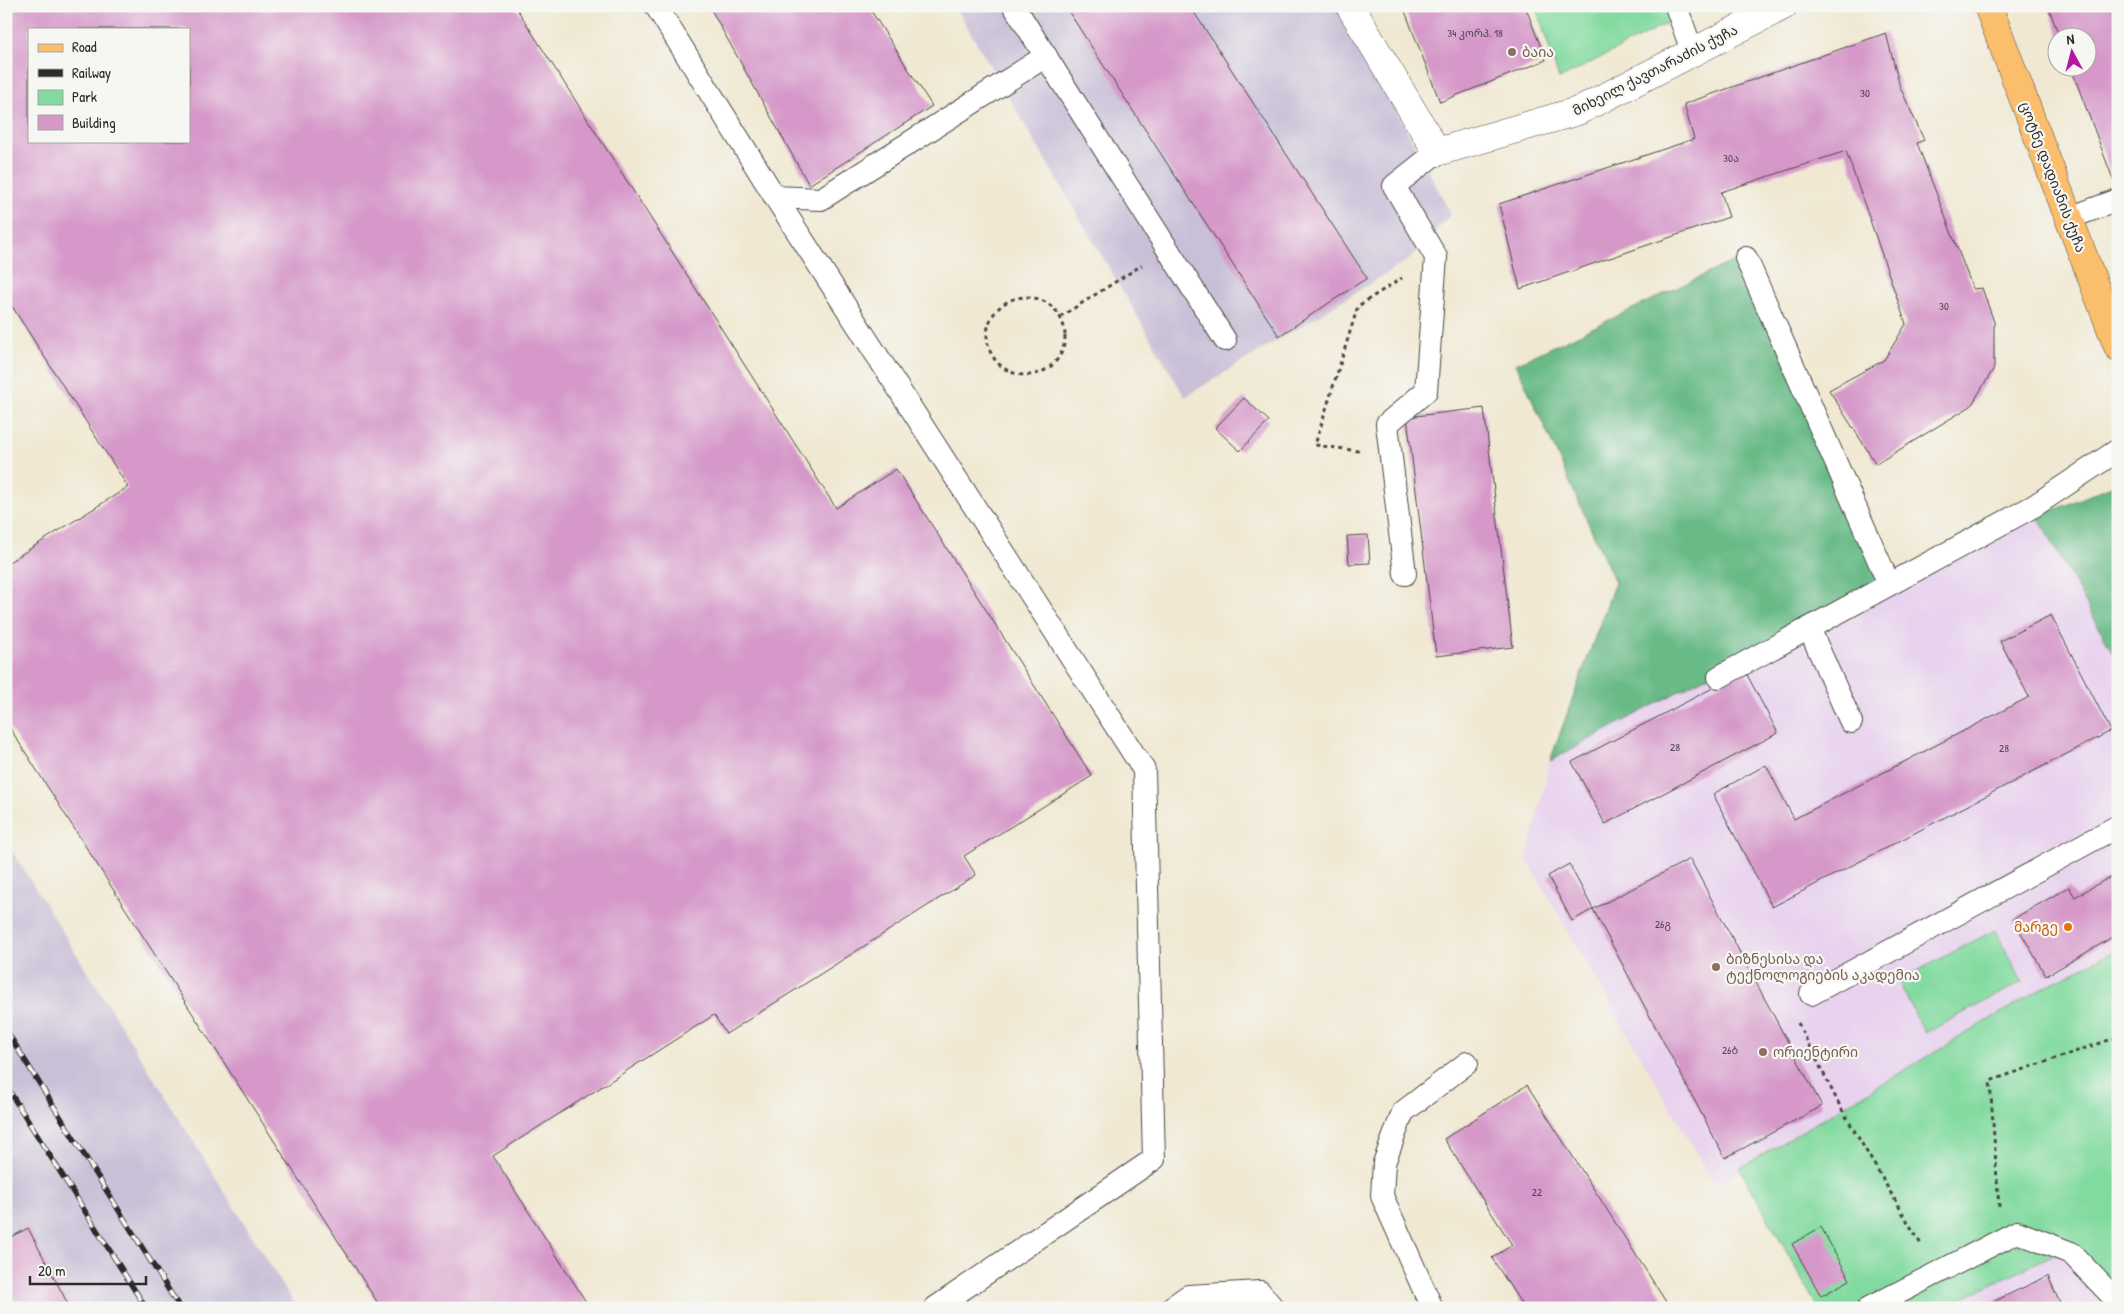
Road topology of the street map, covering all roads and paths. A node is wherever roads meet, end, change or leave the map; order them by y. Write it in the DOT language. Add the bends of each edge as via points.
graph roads {
  1 [pos="656,6"];
  2 [pos="1014,6"];
  3 [pos="1350,6"];
  4 [pos="1676,6"];
  5 [pos="1783,6"];
  6 [pos="1988,6"];
  7 [pos="1692,52"];
  8 [pos="1046,56"];
  9 [pos="1437,152"];
  10 [pos="775,197"];
  11 [pos="2118,200"];
  12 [pos="2069,218"];
  13 [pos="1167,249"];
  14 [pos="1746,258"];
  15 [pos="1386,288"];
  16 [pos="1060,317"];
  17 [pos="1225,340"];
  18 [pos="2118,347"];
  19 [pos="2118,450"];
  20 [pos="1391,455"];
  21 [pos="1405,574"];
  22 [pos="1890,584"];
  23 [pos="1809,628"];
  24 [pos="1718,676"];
  25 [pos="1851,722"];
  26 [pos="2118,826"];
  27 [pos="1811,994"];
  28 [pos="2118,1037"];
  29 [pos="1467,1063"];
  30 [pos="2001,1240"];
  31 [pos="1938,1273"];
  32 [pos="2118,1302"];
  33 [pos="935,1308"];
  34 [pos="1172,1308"];
  35 [pos="1273,1308"];
  36 [pos="1432,1308"];
  37 [pos="1869,1308"];
  1 -- 10 [label="lane"];
  2 -- 8 [label="lane"];
  3 -- 9 [label="street"];
  4 -- 7 [label="lane"];
  5 -- 7 [label="street, მიხეილ ქავთარაძის ქუჩა"];
  6 -- 12 [label="main road, ცოტნე დადიანის ქუჩა"];
  7 -- 9 [label="street, მიხეილ ქავთარაძის ქუჩა" via="1578,111"];
  8 -- 10 [label="lane" via="821,199"];
  8 -- 13 [label="lane"];
  9 -- 20 [label="lane" via="1394,186 1436,257 1426,391 1387,424"];
  10 -- 33 [label="lane" via="1144,770 1154,1159"];
  11 -- 12 [label="lane"];
  12 -- 18 [label="main road, ცოტნე დადიანის ქუჩა"];
  13 -- 16 [label="path"];
  13 -- 17 [label="lane"];
  14 -- 22 [label="lane"];
  15 -- 20 [label="path" via="1358,306 1315,445"];
  16 -- 16 [label="path" via="1052,306 1033,298 1013,298 994,313 987,330 988,348 1003,368 1026,375 1038,372 1059,356 1065,330"];
  19 -- 22 [label="lane" via="2034,506"];
  20 -- 21 [label="lane"];
  22 -- 23 [label="lane"];
  23 -- 24 [label="lane"];
  23 -- 25 [label="lane"];
  26 -- 27 [label="lane"];
  27 -- 31 [label="path" via="1795,1018 1841,1108"];
  28 -- 30 [label="path" via="1990,1081"];
  29 -- 36 [label="lane" via="1403,1112 1384,1163 1382,1196"];
  30 -- 31 [label="lane"];
  30 -- 32 [label="lane" via="2018,1232 2072,1253"];
  31 -- 37 [label="lane"];
  34 -- 35 [label="lane" via="1188,1296 1260,1292"];
}
